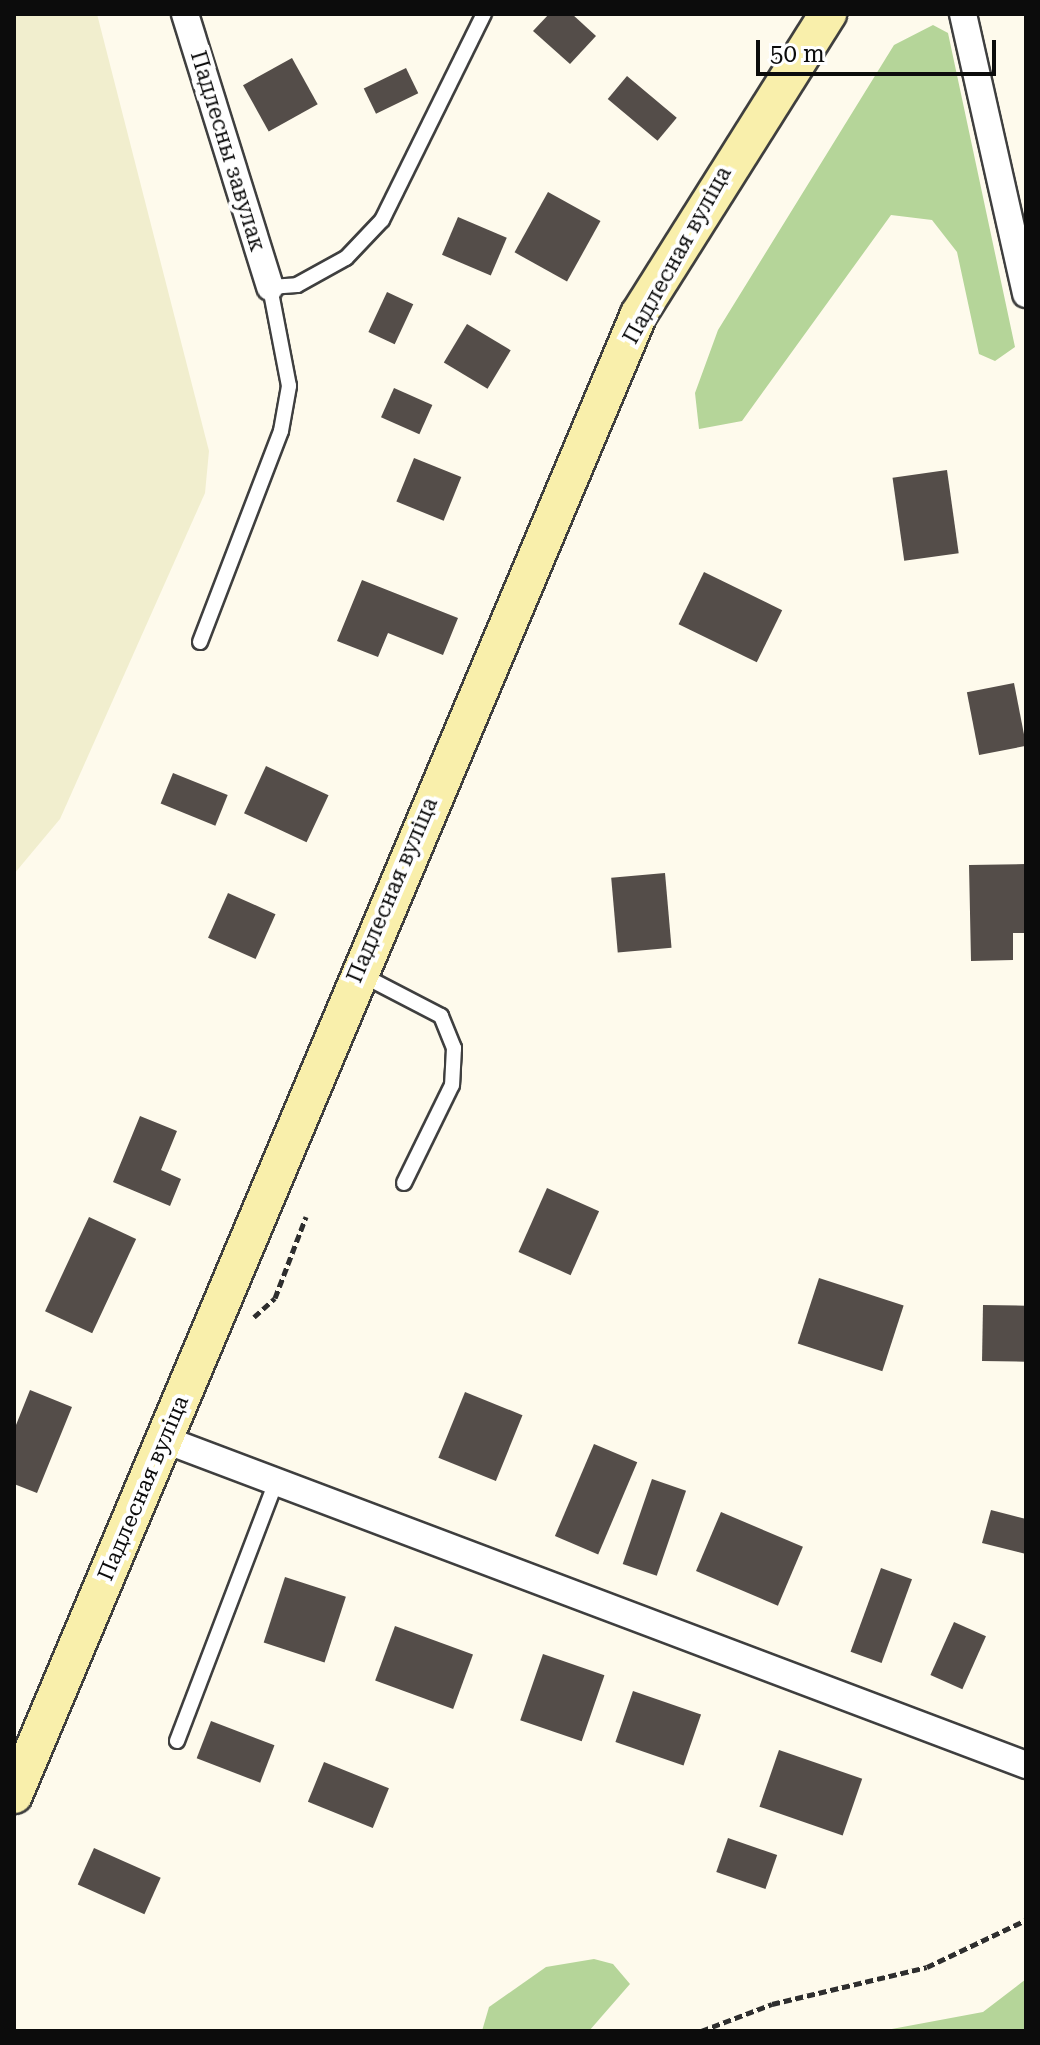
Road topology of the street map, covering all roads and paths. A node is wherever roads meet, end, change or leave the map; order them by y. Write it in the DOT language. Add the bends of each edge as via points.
graph roads {
  1 [pos="185,14"];
  2 [pos="484,14"];
  3 [pos="828,14"];
  4 [pos="963,14"];
  5 [pos="270,287"];
  6 [pos="1026,294"];
  7 [pos="200,642"];
  8 [pos="358,973"];
  9 [pos="404,1183"];
  10 [pos="306,1217"];
  11 [pos="275,1298"];
  12 [pos="163,1439"];
  13 [pos="276,1482"];
  14 [pos="177,1741"];
  15 [pos="1026,1765"];
  16 [pos="14,1795"];
  17 [pos="1026,1920"];
  18 [pos="701,2031"];
  1 -- 5 [label="street, Падлесны завулак"];
  2 -- 5 [label="lane" via="382,220 346,258 297,285"];
  3 -- 8 [label="main road, Падлесная вуліца" via="639,314"];
  4 -- 6 [label="street"];
  5 -- 7 [label="lane" via="289,386 281,431"];
  8 -- 9 [label="lane" via="441,1016 454,1048 452,1085"];
  8 -- 12 [label="main road, Падлесная вуліца"];
  10 -- 11 [label="path"];
  12 -- 13 [label="street"];
  12 -- 16 [label="main road, Падлесная вуліца"];
  13 -- 14 [label="lane"];
  13 -- 15 [label="street"];
  17 -- 18 [label="path" via="927,1967 772,2004"];
}
